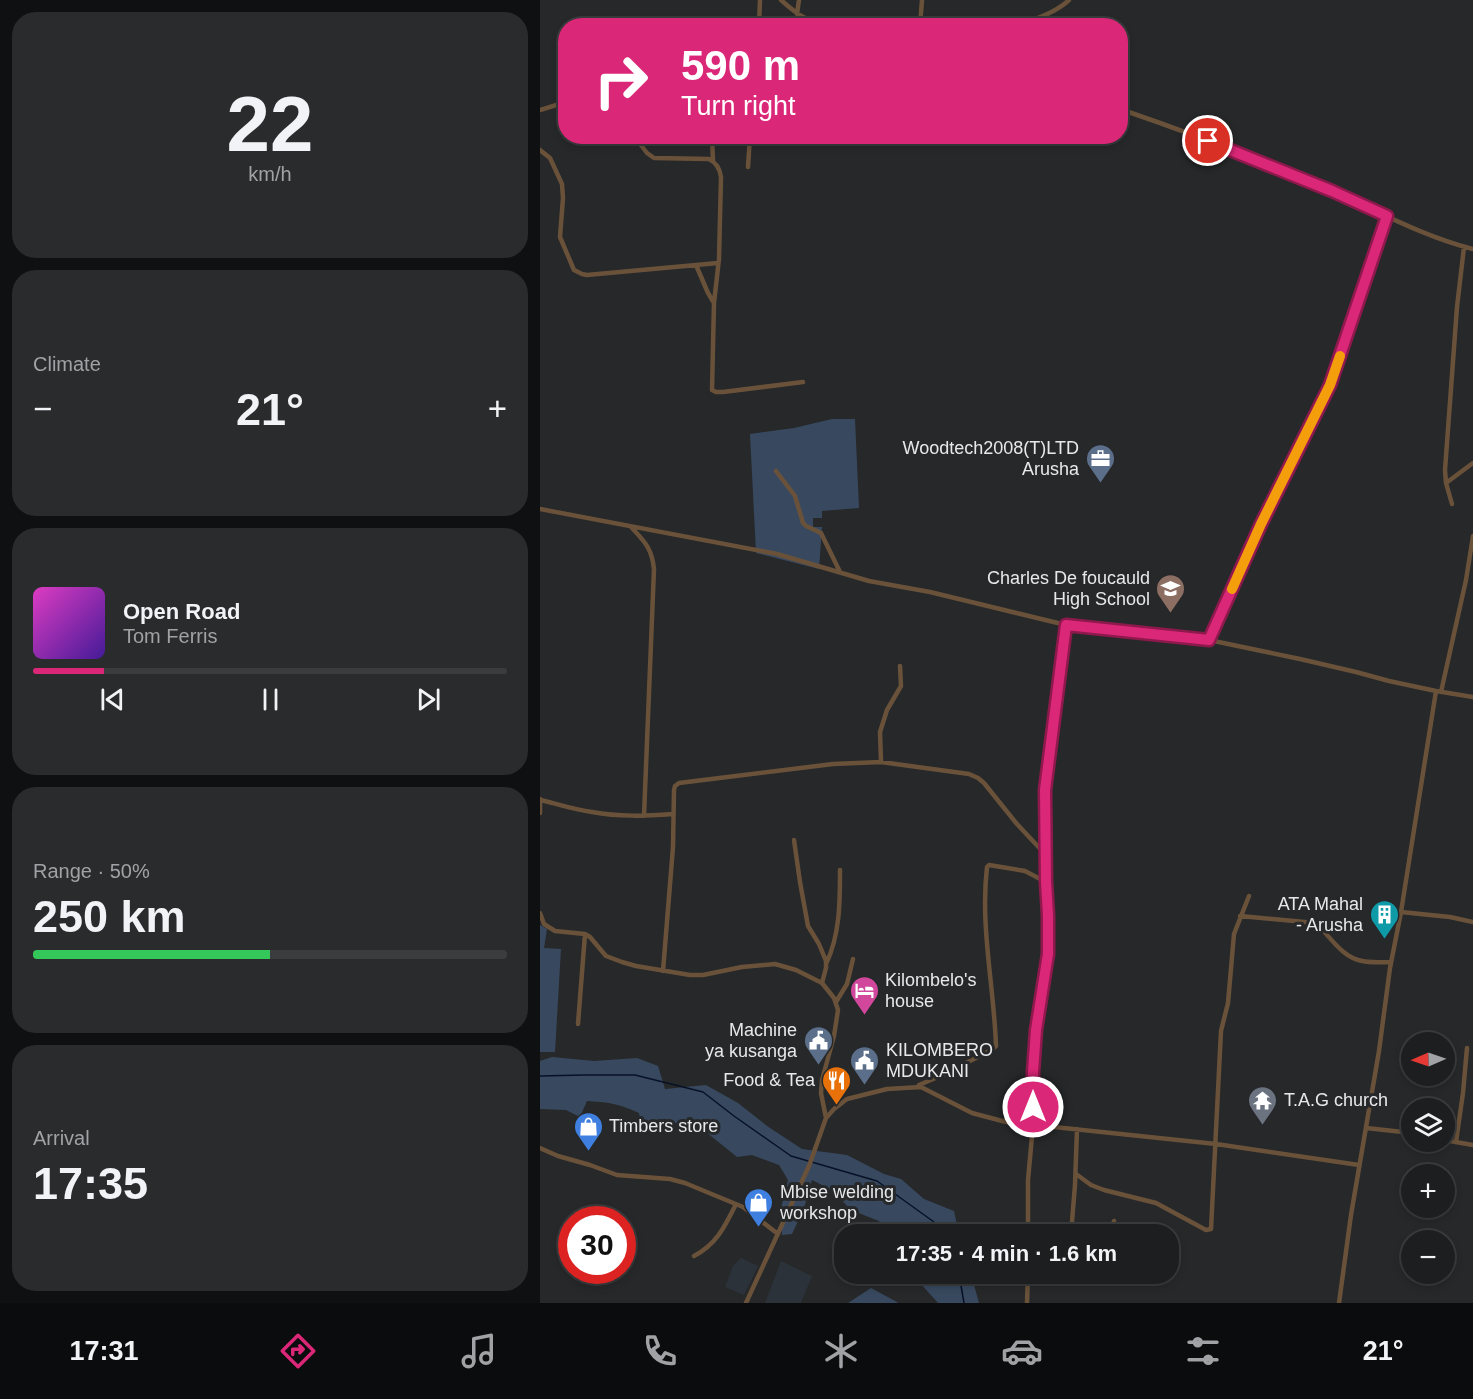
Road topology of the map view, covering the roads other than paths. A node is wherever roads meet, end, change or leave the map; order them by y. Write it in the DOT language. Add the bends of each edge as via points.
graph roads {
  1 [pos="760,0"];
  2 [pos="781,0"];
  3 [pos="799,0"];
  4 [pos="922,0"];
  5 [pos="1069,0"];
  6 [pos="797,14"];
  7 [pos="759,18"];
  8 [pos="804,18"];
  9 [pos="921,18"];
  10 [pos="1037,18"];
  11 [pos="558,104"];
  12 [pos="540,110"];
  13 [pos="1128,112"];
  14 [pos="640,144"];
  15 [pos="712,144"];
  16 [pos="750,144"];
  17 [pos="540,150"];
  18 [pos="712,161"];
  19 [pos="748,168"];
  20 [pos="1387,216"];
  21 [pos="1464,247"];
  22 [pos="1473,249"];
  23 [pos="718,263"];
  24 [pos="696,265"];
  25 [pos="714,303"];
  26 [pos="803,382"];
  27 [pos="1473,463"];
  28 [pos="776,471"];
  29 [pos="1446,483"];
  30 [pos="1452,504"];
  31 [pos="540,509"];
  32 [pos="631,526"];
  33 [pos="1473,536"];
  34 [pos="840,572"];
  35 [pos="1066,625"];
  36 [pos="1209,640"];
  37 [pos="900,666"];
  38 [pos="1438,692"];
  39 [pos="1473,697"];
  40 [pos="881,762"];
  41 [pos="540,799"];
  42 [pos="540,813"];
  43 [pos="672,814"];
  44 [pos="644,816"];
  45 [pos="794,840"];
  46 [pos="1046,855"];
  47 [pos="840,870"];
  48 [pos="1046,882"];
  49 [pos="1249,896"];
  50 [pos="1401,912"];
  51 [pos="540,913"];
  52 [pos="1240,916"];
  53 [pos="1473,922"];
  54 [pos="585,934"];
  55 [pos="853,959"];
  56 [pos="1391,962"];
  57 [pos="826,964"];
  58 [pos="663,971"];
  59 [pos="822,983"];
  60 [pos="836,1002"];
  61 [pos="578,1024"];
  62 [pos="1467,1048"];
  63 [pos="917,1086"];
  64 [pos="826,1118"];
  65 [pos="1033,1125"];
  66 [pos="1366,1128"];
  67 [pos="1077,1129"];
  68 [pos="1401,1132"];
  69 [pos="1456,1142"];
  70 [pos="1216,1144"];
  71 [pos="1473,1145"];
  72 [pos="540,1148"];
  73 [pos="1359,1165"];
  74 [pos="1076,1174"];
  75 [pos="736,1204"];
  76 [pos="1114,1221"];
  77 [pos="1028,1224"];
  78 [pos="1072,1224"];
  79 [pos="1113,1224"];
  80 [pos="778,1234"];
  81 [pos="694,1256"];
  82 [pos="1028,1284"];
  83 [pos="746,1303"];
  84 [pos="1027,1303"];
  85 [pos="1339,1303"];
  1 -- 7 [label="street"];
  2 -- 6 [label="street"];
  3 -- 6 [label="street"];
  4 -- 9 [label="street"];
  5 -- 10 [label="street"];
  6 -- 8 [label="street"];
  11 -- 12 [label="street"];
  13 -- 20 [label="street" via="1230,149"];
  14 -- 18 [label="street" via="654,158"];
  15 -- 18 [label="street"];
  16 -- 19 [label="street"];
  17 -- 24 [label="street" via="549,158 562,184 560,237 574,270 587,275"];
  18 -- 23 [label="street" via="721,177"];
  20 -- 21 [label="street"];
  20 -- 36 [label="street" via="1330,385"];
  21 -- 22 [label="street"];
  21 -- 29 [label="street"];
  23 -- 24 [label="street"];
  23 -- 25 [label="street"];
  24 -- 25 [label="street"];
  25 -- 26 [label="street" via="714,392"];
  27 -- 29 [label="street"];
  28 -- 34 [label="street" via="795,496 803,523 824,537"];
  29 -- 30 [label="street"];
  31 -- 32 [label="street"];
  32 -- 34 [label="street" via="777,554"];
  32 -- 44 [label="street" via="651,551 654,569"];
  33 -- 38 [label="street"];
  34 -- 35 [label="street"];
  35 -- 36 [label="street"];
  35 -- 46 [label="street" via="1045,790"];
  36 -- 38 [label="street"];
  37 -- 40 [label="street" via="901,686 880,732"];
  38 -- 39 [label="street"];
  38 -- 50 [label="street"];
  40 -- 43 [label="street" via="679,783 674,790"];
  40 -- 46 [label="street" via="978,778"];
  41 -- 42 [label="street"];
  41 -- 44 [label="street" via="589,812"];
  43 -- 44 [label="street"];
  43 -- 58 [label="street"];
  45 -- 57 [label="street" via="808,926"];
  46 -- 48 [label="street"];
  47 -- 57 [label="street" via="837,925"];
  48 -- 63 [label="street" via="1025,871 987,867 987,942 996,1046"];
  48 -- 65 [label="street" via="1048,954 1036,1030"];
  49 -- 52 [label="street"];
  50 -- 53 [label="street"];
  50 -- 56 [label="street"];
  51 -- 54 [label="street" via="544,924 555,931"];
  52 -- 56 [label="street" via="1315,922 1348,956"];
  52 -- 70 [label="street" via="1234,934 1221,1036"];
  54 -- 58 [label="street" via="614,960"];
  54 -- 61 [label="street"];
  55 -- 60 [label="street"];
  56 -- 66 [label="street"];
  57 -- 59 [label="street"];
  58 -- 59 [label="street" via="703,975 775,964"];
  59 -- 60 [label="street"];
  60 -- 64 [label="street" via="837,1021 822,1080"];
  62 -- 69 [label="street"];
  63 -- 64 [label="street" via="858,1095 840,1104"];
  63 -- 65 [label="street" via="977,1115"];
  64 -- 80 [label="street"];
  65 -- 67 [label="street"];
  65 -- 77 [label="street"];
  66 -- 68 [label="street"];
  66 -- 73 [label="street"];
  67 -- 70 [label="street"];
  67 -- 74 [label="street"];
  69 -- 71 [label="street"];
  70 -- 73 [label="street"];
  70 -- 74 [label="street" via="1208,1230 1156,1203 1097,1188"];
  72 -- 75 [label="street" via="617,1175 674,1180"];
  73 -- 85 [label="street"];
  74 -- 78 [label="street"];
  75 -- 80 [label="street"];
  75 -- 81 [label="street" via="711,1245"];
  76 -- 79 [label="street"];
  80 -- 83 [label="street"];
  82 -- 84 [label="street"];
}
